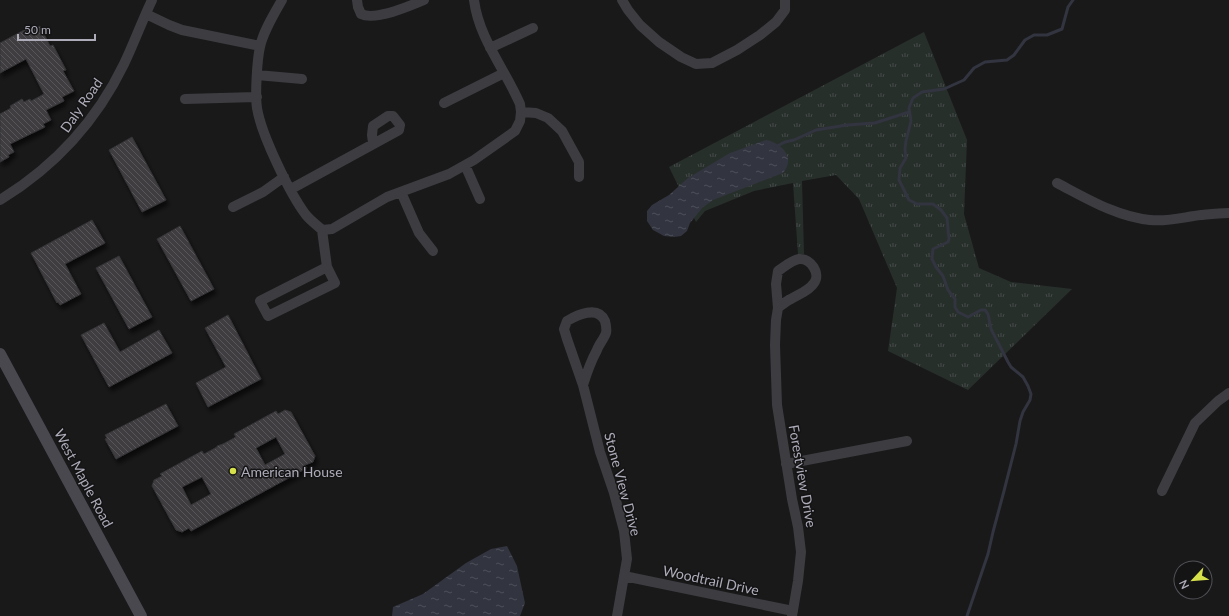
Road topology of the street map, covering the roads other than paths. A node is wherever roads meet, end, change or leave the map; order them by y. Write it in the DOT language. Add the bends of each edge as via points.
graph roads {
  1 [pos="152,0"];
  2 [pos="282,0"];
  3 [pos="357,0"];
  4 [pos="424,0"];
  5 [pos="474,0"];
  6 [pos="622,0"];
  7 [pos="785,0"];
  8 [pos="146,14"];
  9 [pos="533,28"];
  10 [pos="260,46"];
  11 [pos="490,48"];
  12 [pos="504,73"];
  13 [pos="257,75"];
  14 [pos="302,79"];
  15 [pos="257,97"];
  16 [pos="185,99"];
  17 [pos="444,103"];
  18 [pos="521,112"];
  19 [pos="373,143"];
  20 [pos="465,165"];
  21 [pos="284,177"];
  22 [pos="579,177"];
  23 [pos="1056,183"];
  24 [pos="291,189"];
  25 [pos="401,192"];
  26 [pos="480,199"];
  27 [pos="0,200"];
  28 [pos="233,207"];
  29 [pos="1229,213"];
  30 [pos="322,230"];
  31 [pos="433,251"];
  32 [pos="327,267"];
  33 [pos="778,308"];
  34 [pos="0,354"];
  35 [pos="583,385"];
  36 [pos="1229,393"];
  37 [pos="907,441"];
  38 [pos="786,464"];
  39 [pos="1162,491"];
  40 [pos="624,576"];
  41 [pos="793,614"];
  42 [pos="141,616"];
  43 [pos="617,616"];
  1 -- 8 [label="street, Daly Road"];
  2 -- 10 [label="street"];
  3 -- 4 [label="street" via="361,14 370,16"];
  5 -- 11 [label="street" via="479,23"];
  6 -- 7 [label="street" via="640,25 659,42 696,64 712,63 760,35 776,22 785,10"];
  8 -- 10 [label="street" via="182,30"];
  8 -- 27 [label="street, Daly Road" via="124,64 100,107 86,126 47,166"];
  9 -- 11 [label="street"];
  10 -- 13 [label="street"];
  11 -- 12 [label="street"];
  12 -- 17 [label="street"];
  12 -- 18 [label="street" via="517,97"];
  13 -- 14 [label="street"];
  13 -- 15 [label="street"];
  15 -- 16 [label="street"];
  15 -- 21 [label="street" via="257,108 266,137"];
  18 -- 20 [label="street" via="520,121 514,131"];
  18 -- 22 [label="street" via="536,113 548,118 562,131 579,162"];
  19 -- 24 [label="street"];
  20 -- 25 [label="street" via="449,174"];
  20 -- 26 [label="street"];
  21 -- 24 [label="street"];
  21 -- 28 [label="street" via="263,192"];
  23 -- 29 [label="street" via="1120,214 1150,220 1177,220"];
  24 -- 30 [label="street" via="307,216"];
  25 -- 30 [label="street" via="332,229"];
  25 -- 31 [label="street" via="419,233"];
  30 -- 32 [label="street"];
  32 -- 32 [label="street" via="260,301 268,316 335,283"];
  33 -- 33 [label="street, Forestview Drive" via="812,287 816,281 816,273 809,262 798,259 778,271"];
  33 -- 38 [label="street, Forestview Drive" via="775,341 777,405"];
  34 -- 42 [label="main road, West Maple Road"];
  35 -- 35 [label="street, Stone View Drive" via="564,329 567,321 575,316 587,312 597,313 607,326 606,334 590,363"];
  35 -- 40 [label="street, Stone View Drive" via="624,531 627,559"];
  36 -- 39 [label="street" via="1195,423"];
  37 -- 38 [label="street"];
  38 -- 41 [label="street, Forestview Drive" via="801,552"];
  40 -- 41 [label="street, Woodtrail Drive"];
  40 -- 43 [label="street, Stone View Drive"];
}
